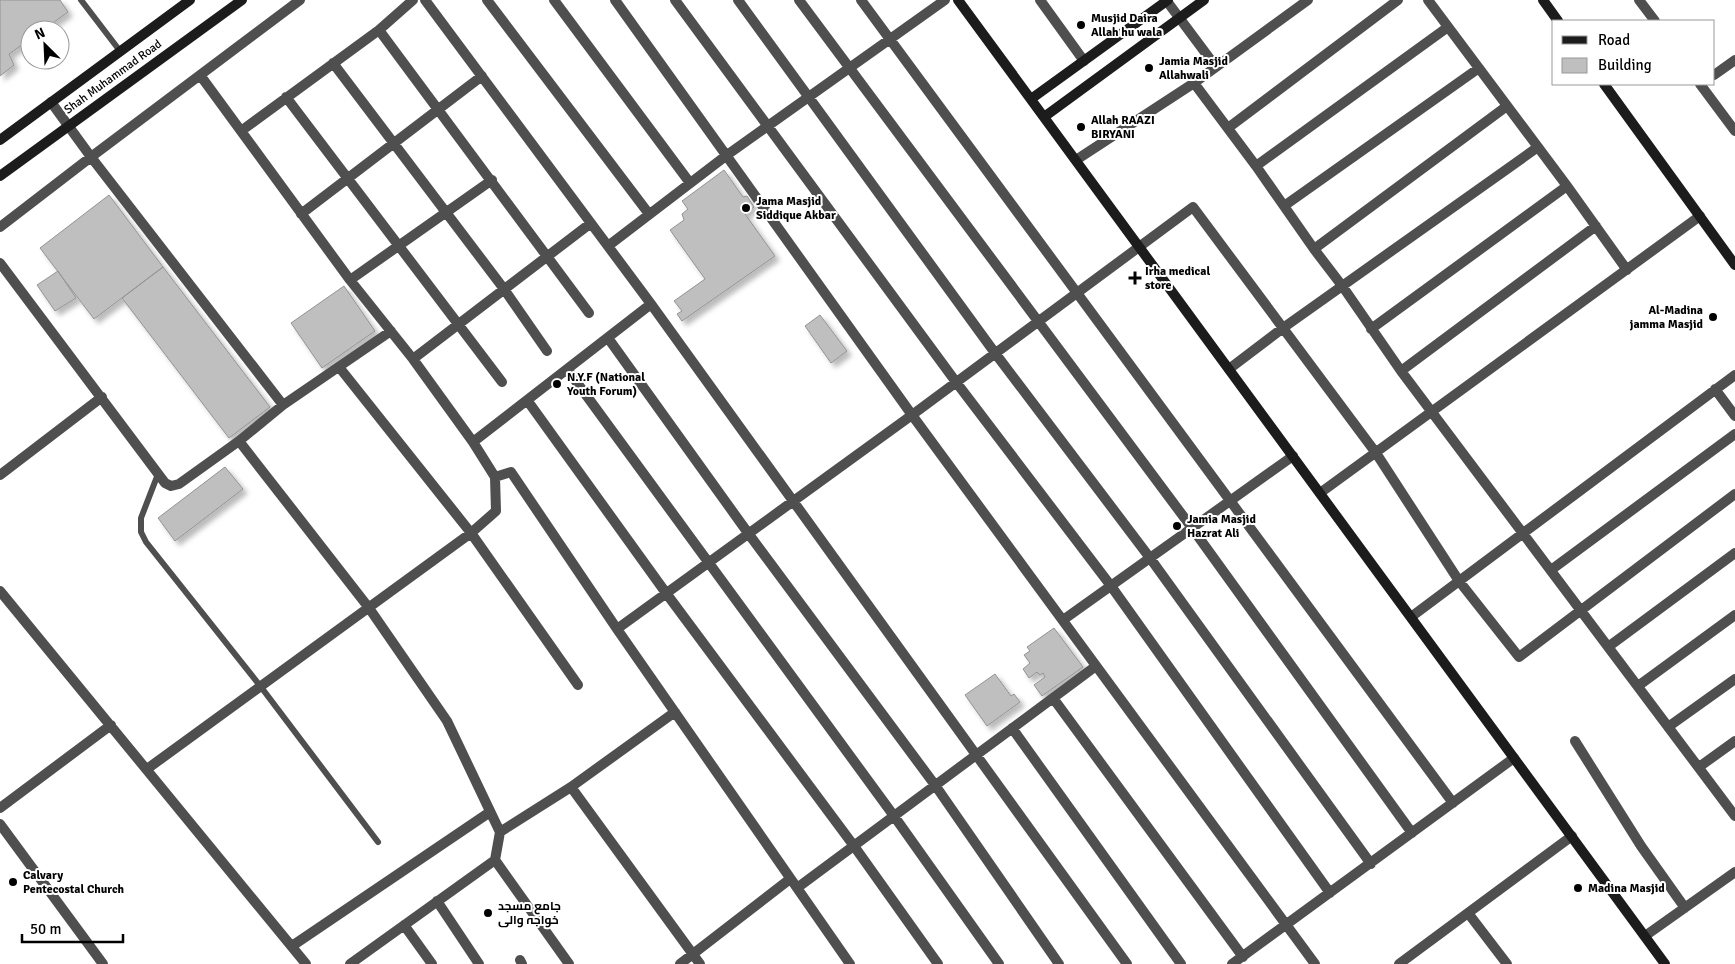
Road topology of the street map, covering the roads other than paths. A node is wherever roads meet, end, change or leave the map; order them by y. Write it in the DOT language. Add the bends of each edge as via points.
graph roads {
  1 [pos="81,0"];
  2 [pos="190,0"];
  3 [pos="242,0"];
  4 [pos="300,0"];
  5 [pos="413,0"];
  6 [pos="425,0"];
  7 [pos="487,0"];
  8 [pos="554,0"];
  9 [pos="615,0"];
  10 [pos="675,0"];
  11 [pos="738,0"];
  12 [pos="800,0"];
  13 [pos="861,0"];
  14 [pos="945,0"];
  15 [pos="958,0"];
  16 [pos="1040,0"];
  17 [pos="1167,0"];
  18 [pos="1204,0"];
  19 [pos="1308,0"];
  20 [pos="1398,0"];
  21 [pos="1428,0"];
  22 [pos="1543,0"];
  23 [pos="1642,1"];
  24 [pos="1180,18"];
  25 [pos="1557,20"];
  26 [pos="1654,20"];
  27 [pos="1448,27"];
  28 [pos="379,30"];
  29 [pos="889,40"];
  30 [pos="120,51"];
  31 [pos="1735,60"];
  32 [pos="1084,61"];
  33 [pos="334,63"];
  34 [pos="1216,67"];
  35 [pos="849,68"];
  36 [pos="1479,68"];
  37 [pos="1715,74"];
  38 [pos="200,75"];
  39 [pos="482,76"];
  40 [pos="1194,83"];
  41 [pos="1605,85"];
  42 [pos="1702,85"];
  43 [pos="286,97"];
  44 [pos="808,97"];
  45 [pos="1031,99"];
  46 [pos="51,102"];
  47 [pos="1507,106"];
  48 [pos="438,109"];
  49 [pos="1044,117"];
  50 [pos="68,125"];
  51 [pos="767,126"];
  52 [pos="1228,128"];
  53 [pos="242,130"];
  54 [pos="1735,131"];
  55 [pos="0,140"];
  56 [pos="393,143"];
  57 [pos="1538,147"];
  58 [pos="727,155"];
  59 [pos="91,156"];
  60 [pos="1076,160"];
  61 [pos="1256,166"];
  62 [pos="0,176"];
  63 [pos="347,178"];
  64 [pos="492,180"];
  65 [pos="690,183"];
  66 [pos="1567,186"];
  67 [pos="1284,206"];
  68 [pos="446,213"];
  69 [pos="301,214"];
  70 [pos="649,214"];
  71 [pos="1700,216"];
  72 [pos="591,223"];
  73 [pos="1596,226"];
  74 [pos="0,227"];
  75 [pos="400,246"];
  76 [pos="608,246"];
  77 [pos="1138,246"];
  78 [pos="1314,249"];
  79 [pos="548,256"];
  80 [pos="0,263"];
  81 [pos="1735,265"];
  82 [pos="1627,270"];
  83 [pos="350,280"];
  84 [pos="1343,287"];
  85 [pos="504,290"];
  86 [pos="1076,292"];
  87 [pos="651,304"];
  88 [pos="589,312"];
  89 [pos="1038,321"];
  90 [pos="459,324"];
  91 [pos="1283,328"];
  92 [pos="1371,329"];
  93 [pos="391,331"];
  94 [pos="608,338"];
  95 [pos="547,351"];
  96 [pos="995,353"];
  97 [pos="413,359"];
  98 [pos="339,367"];
  99 [pos="1229,369"];
  100 [pos="567,370"];
  101 [pos="1401,372"];
  102 [pos="1735,375"];
  103 [pos="502,382"];
  104 [pos="956,382"];
  105 [pos="1715,390"];
  106 [pos="102,397"];
  107 [pos="527,400"];
  108 [pos="283,405"];
  109 [pos="1432,412"];
  110 [pos="912,415"];
  111 [pos="1735,416"];
  112 [pos="1735,434"];
  113 [pos="239,440"];
  114 [pos="473,442"];
  115 [pos="1376,453"];
  116 [pos="1293,456"];
  117 [pos="158,474"];
  118 [pos="0,475"];
  119 [pos="495,477"];
  120 [pos="1320,494"];
  121 [pos="1735,494"];
  122 [pos="792,501"];
  123 [pos="1229,501"];
  124 [pos="1192,528"];
  125 [pos="748,533"];
  126 [pos="1523,533"];
  127 [pos="471,534"];
  128 [pos="1735,553"];
  129 [pos="1150,558"];
  130 [pos="708,563"];
  131 [pos="1551,570"];
  132 [pos="1459,581"];
  133 [pos="1111,586"];
  134 [pos="0,591"];
  135 [pos="666,593"];
  136 [pos="368,608"];
  137 [pos="1580,610"];
  138 [pos="1735,615"];
  139 [pos="1411,617"];
  140 [pos="1063,620"];
  141 [pos="617,629"];
  142 [pos="1608,647"];
  143 [pos="1096,666"];
  144 [pos="1735,679"];
  145 [pos="578,685"];
  146 [pos="1638,686"];
  147 [pos="260,687"];
  148 [pos="1053,698"];
  149 [pos="676,712"];
  150 [pos="111,725"];
  151 [pos="1668,727"];
  152 [pos="1012,728"];
  153 [pos="1575,741"];
  154 [pos="1735,741"];
  155 [pos="976,755"];
  156 [pos="1514,758"];
  157 [pos="1699,767"];
  158 [pos="147,769"];
  159 [pos="935,785"];
  160 [pos="570,786"];
  161 [pos="1453,803"];
  162 [pos="0,808"];
  163 [pos="1733,810"];
  164 [pos="490,812"];
  165 [pos="894,816"];
  166 [pos="0,824"];
  167 [pos="500,832"];
  168 [pos="1412,833"];
  169 [pos="1572,836"];
  170 [pos="378,842"];
  171 [pos="854,846"];
  172 [pos="495,860"];
  173 [pos="1370,864"];
  174 [pos="1735,872"];
  175 [pos="790,879"];
  176 [pos="797,888"];
  177 [pos="1330,894"];
  178 [pos="437,901"];
  179 [pos="1685,908"];
  180 [pos="1468,914"];
  181 [pos="404,925"];
  182 [pos="1287,925"];
  183 [pos="1645,936"];
  184 [pos="292,946"];
  185 [pos="693,954"];
  186 [pos="1243,957"];
  187 [pos="103,964"];
  188 [pos="306,964"];
  189 [pos="350,964"];
  190 [pos="432,964"];
  191 [pos="479,964"];
  192 [pos="569,964"];
  193 [pos="680,964"];
  194 [pos="700,964"];
  195 [pos="850,964"];
  196 [pos="938,964"];
  197 [pos="999,964"];
  198 [pos="1059,964"];
  199 [pos="1126,964"];
  200 [pos="1181,964"];
  201 [pos="1232,964"];
  202 [pos="1315,964"];
  203 [pos="1399,964"];
  204 [pos="1507,964"];
  205 [pos="1665,964"];
  1 -- 30 [label="lane"];
  2 -- 30 [label="street, Shah Muhammad Road"];
  3 -- 50 [label="street, Shah Muhammad Road"];
  4 -- 38 [label="street"];
  5 -- 28 [label="street"];
  6 -- 39 [label="street"];
  7 -- 70 [label="street"];
  8 -- 65 [label="street"];
  9 -- 58 [label="street"];
  10 -- 51 [label="street"];
  11 -- 44 [label="street"];
  12 -- 35 [label="street"];
  13 -- 29 [label="street"];
  14 -- 29 [label="street"];
  15 -- 45 [label="street"];
  16 -- 32 [label="street"];
  17 -- 24 [label="street"];
  17 -- 32 [label="street"];
  18 -- 24 [label="street"];
  19 -- 34 [label="street"];
  20 -- 52 [label="street"];
  21 -- 27 [label="street"];
  22 -- 25 [label="street"];
  23 -- 26 [label="street"];
  24 -- 34 [label="street"];
  24 -- 49 [label="street"];
  27 -- 36 [label="street"];
  27 -- 61 [label="street"];
  28 -- 33 [label="street"];
  28 -- 48 [label="street"];
  29 -- 35 [label="street"];
  29 -- 86 [label="street"];
  30 -- 46 [label="street, Shah Muhammad Road"];
  31 -- 37 [label="street"];
  32 -- 45 [label="street"];
  33 -- 43 [label="street"];
  33 -- 56 [label="street"];
  34 -- 40 [label="street"];
  35 -- 44 [label="street"];
  35 -- 89 [label="street"];
  36 -- 47 [label="street"];
  36 -- 67 [label="street"];
  38 -- 53 [label="street"];
  38 -- 59 [label="street"];
  39 -- 48 [label="street"];
  39 -- 72 [label="street"];
  40 -- 52 [label="street"];
  40 -- 60 [label="street"];
  41 -- 71 [label="street"];
  42 -- 54 [label="street"];
  43 -- 53 [label="street"];
  43 -- 63 [label="street"];
  44 -- 51 [label="street"];
  44 -- 96 [label="street"];
  45 -- 49 [label="street"];
  46 -- 50 [label="street"];
  46 -- 55 [label="street, Shah Muhammad Road"];
  47 -- 57 [label="street"];
  47 -- 78 [label="street"];
  48 -- 56 [label="street"];
  48 -- 64 [label="street"];
  49 -- 60 [label="street"];
  50 -- 59 [label="street"];
  50 -- 62 [label="street, Shah Muhammad Road"];
  51 -- 58 [label="street"];
  51 -- 104 [label="street"];
  52 -- 61 [label="street"];
  53 -- 69 [label="street"];
  56 -- 63 [label="street"];
  56 -- 68 [label="street"];
  57 -- 66 [label="street"];
  57 -- 84 [label="street"];
  58 -- 65 [label="street"];
  58 -- 110 [label="street"];
  59 -- 74 [label="street"];
  59 -- 108 [label="street"];
  60 -- 77 [label="street"];
  61 -- 67 [label="street"];
  63 -- 69 [label="street"];
  63 -- 75 [label="street"];
  64 -- 68 [label="street"];
  64 -- 79 [label="street"];
  65 -- 70 [label="street"];
  66 -- 73 [label="street"];
  66 -- 92 [label="street"];
  67 -- 78 [label="street"];
  68 -- 75 [label="street"];
  68 -- 85 [label="street"];
  69 -- 83 [label="street"];
  70 -- 76 [label="street"];
  71 -- 81 [label="street"];
  71 -- 82 [label="street"];
  72 -- 76 [label="street"];
  72 -- 79 [label="street"];
  73 -- 82 [label="street"];
  73 -- 101 [label="street"];
  75 -- 83 [label="street"];
  75 -- 90 [label="street"];
  76 -- 87 [label="street"];
  77 -- 86 [label="street"];
  77 -- 91 [label="street" via="1193,206"];
  77 -- 99 [label="street"];
  78 -- 84 [label="street"];
  79 -- 85 [label="street"];
  79 -- 88 [label="street"];
  80 -- 106 [label="street"];
  82 -- 109 [label="street"];
  83 -- 93 [label="street"];
  84 -- 91 [label="street"];
  84 -- 92 [label="street"];
  85 -- 90 [label="street"];
  85 -- 95 [label="street"];
  86 -- 89 [label="street"];
  86 -- 123 [label="street"];
  87 -- 94 [label="street"];
  87 -- 122 [label="street"];
  89 -- 96 [label="street"];
  89 -- 124 [label="street"];
  90 -- 97 [label="street"];
  90 -- 103 [label="street"];
  91 -- 99 [label="street"];
  91 -- 115 [label="street"];
  92 -- 101 [label="street"];
  93 -- 97 [label="street"];
  93 -- 98 [label="street"];
  94 -- 100 [label="street"];
  94 -- 125 [label="street"];
  96 -- 104 [label="street"];
  96 -- 129 [label="street"];
  97 -- 114 [label="street"];
  98 -- 108 [label="street"];
  98 -- 127 [label="street"];
  99 -- 116 [label="street"];
  100 -- 107 [label="street"];
  100 -- 130 [label="street"];
  101 -- 109 [label="street"];
  102 -- 105 [label="street"];
  104 -- 110 [label="street"];
  104 -- 133 [label="street"];
  105 -- 111 [label="street"];
  105 -- 126 [label="street"];
  106 -- 117 [label="street"];
  106 -- 118 [label="street"];
  107 -- 114 [label="street"];
  107 -- 135 [label="street"];
  108 -- 113 [label="street"];
  109 -- 115 [label="street"];
  109 -- 126 [label="street"];
  110 -- 122 [label="street"];
  110 -- 140 [label="street"];
  112 -- 131 [label="street"];
  113 -- 117 [label="street" via="179,484 171,486"];
  113 -- 136 [label="street"];
  114 -- 119 [label="street"];
  115 -- 120 [label="street"];
  115 -- 132 [label="street"];
  116 -- 120 [label="street"];
  116 -- 123 [label="street"];
  117 -- 147 [label="lane" via="141,518 141,532"];
  119 -- 127 [label="street" via="496,511"];
  119 -- 141 [label="street" via="511,472"];
  120 -- 139 [label="street"];
  121 -- 137 [label="street"];
  122 -- 125 [label="street"];
  122 -- 155 [label="street"];
  123 -- 124 [label="street"];
  123 -- 161 [label="street"];
  124 -- 129 [label="street"];
  124 -- 168 [label="street"];
  125 -- 130 [label="street"];
  125 -- 159 [label="street"];
  126 -- 131 [label="street"];
  126 -- 132 [label="street"];
  127 -- 136 [label="street"];
  127 -- 145 [label="street"];
  128 -- 142 [label="street"];
  129 -- 133 [label="street"];
  129 -- 173 [label="street"];
  130 -- 135 [label="street"];
  130 -- 165 [label="street"];
  131 -- 137 [label="street"];
  132 -- 137 [label="street" via="1519,657"];
  132 -- 139 [label="street"];
  133 -- 140 [label="street"];
  133 -- 177 [label="street"];
  134 -- 150 [label="street"];
  135 -- 141 [label="street"];
  135 -- 171 [label="street"];
  136 -- 147 [label="street"];
  136 -- 164 [label="street" via="447,721"];
  137 -- 142 [label="street"];
  138 -- 146 [label="street"];
  139 -- 156 [label="street"];
  140 -- 143 [label="street"];
  141 -- 149 [label="street"];
  142 -- 146 [label="street"];
  143 -- 148 [label="street"];
  143 -- 182 [label="street"];
  144 -- 151 [label="street"];
  146 -- 151 [label="street"];
  147 -- 158 [label="street"];
  147 -- 170 [label="lane"];
  148 -- 152 [label="street"];
  148 -- 186 [label="street"];
  149 -- 160 [label="street"];
  149 -- 175 [label="street"];
  150 -- 158 [label="street"];
  150 -- 162 [label="street"];
  151 -- 157 [label="street"];
  152 -- 155 [label="street"];
  152 -- 200 [label="street"];
  153 -- 179 [label="street" via="1641,846"];
  154 -- 157 [label="street"];
  155 -- 159 [label="street"];
  155 -- 199 [label="street"];
  156 -- 161 [label="street"];
  156 -- 169 [label="street"];
  157 -- 163 [label="street"];
  158 -- 184 [label="street"];
  159 -- 165 [label="street"];
  159 -- 198 [label="street"];
  160 -- 167 [label="street"];
  160 -- 185 [label="street"];
  161 -- 168 [label="street"];
  164 -- 167 [label="street"];
  164 -- 184 [label="street"];
  165 -- 171 [label="street"];
  165 -- 197 [label="street"];
  166 -- 187 [label="street"];
  167 -- 172 [label="street"];
  168 -- 173 [label="street"];
  169 -- 180 [label="street"];
  169 -- 183 [label="street"];
  171 -- 176 [label="street"];
  171 -- 196 [label="street"];
  172 -- 178 [label="street"];
  172 -- 192 [label="street"];
  173 -- 177 [label="street"];
  174 -- 179 [label="street"];
  175 -- 176 [label="street"];
  175 -- 185 [label="street"];
  176 -- 195 [label="street"];
  177 -- 182 [label="street"];
  178 -- 181 [label="street"];
  178 -- 191 [label="street"];
  179 -- 183 [label="street"];
  180 -- 203 [label="street"];
  180 -- 204 [label="street"];
  181 -- 189 [label="street"];
  181 -- 190 [label="street"];
  182 -- 186 [label="street"];
  182 -- 202 [label="street"];
  183 -- 205 [label="street"];
  184 -- 188 [label="street"];
  185 -- 193 [label="street"];
  185 -- 194 [label="street"];
  186 -- 201 [label="street"];
}
